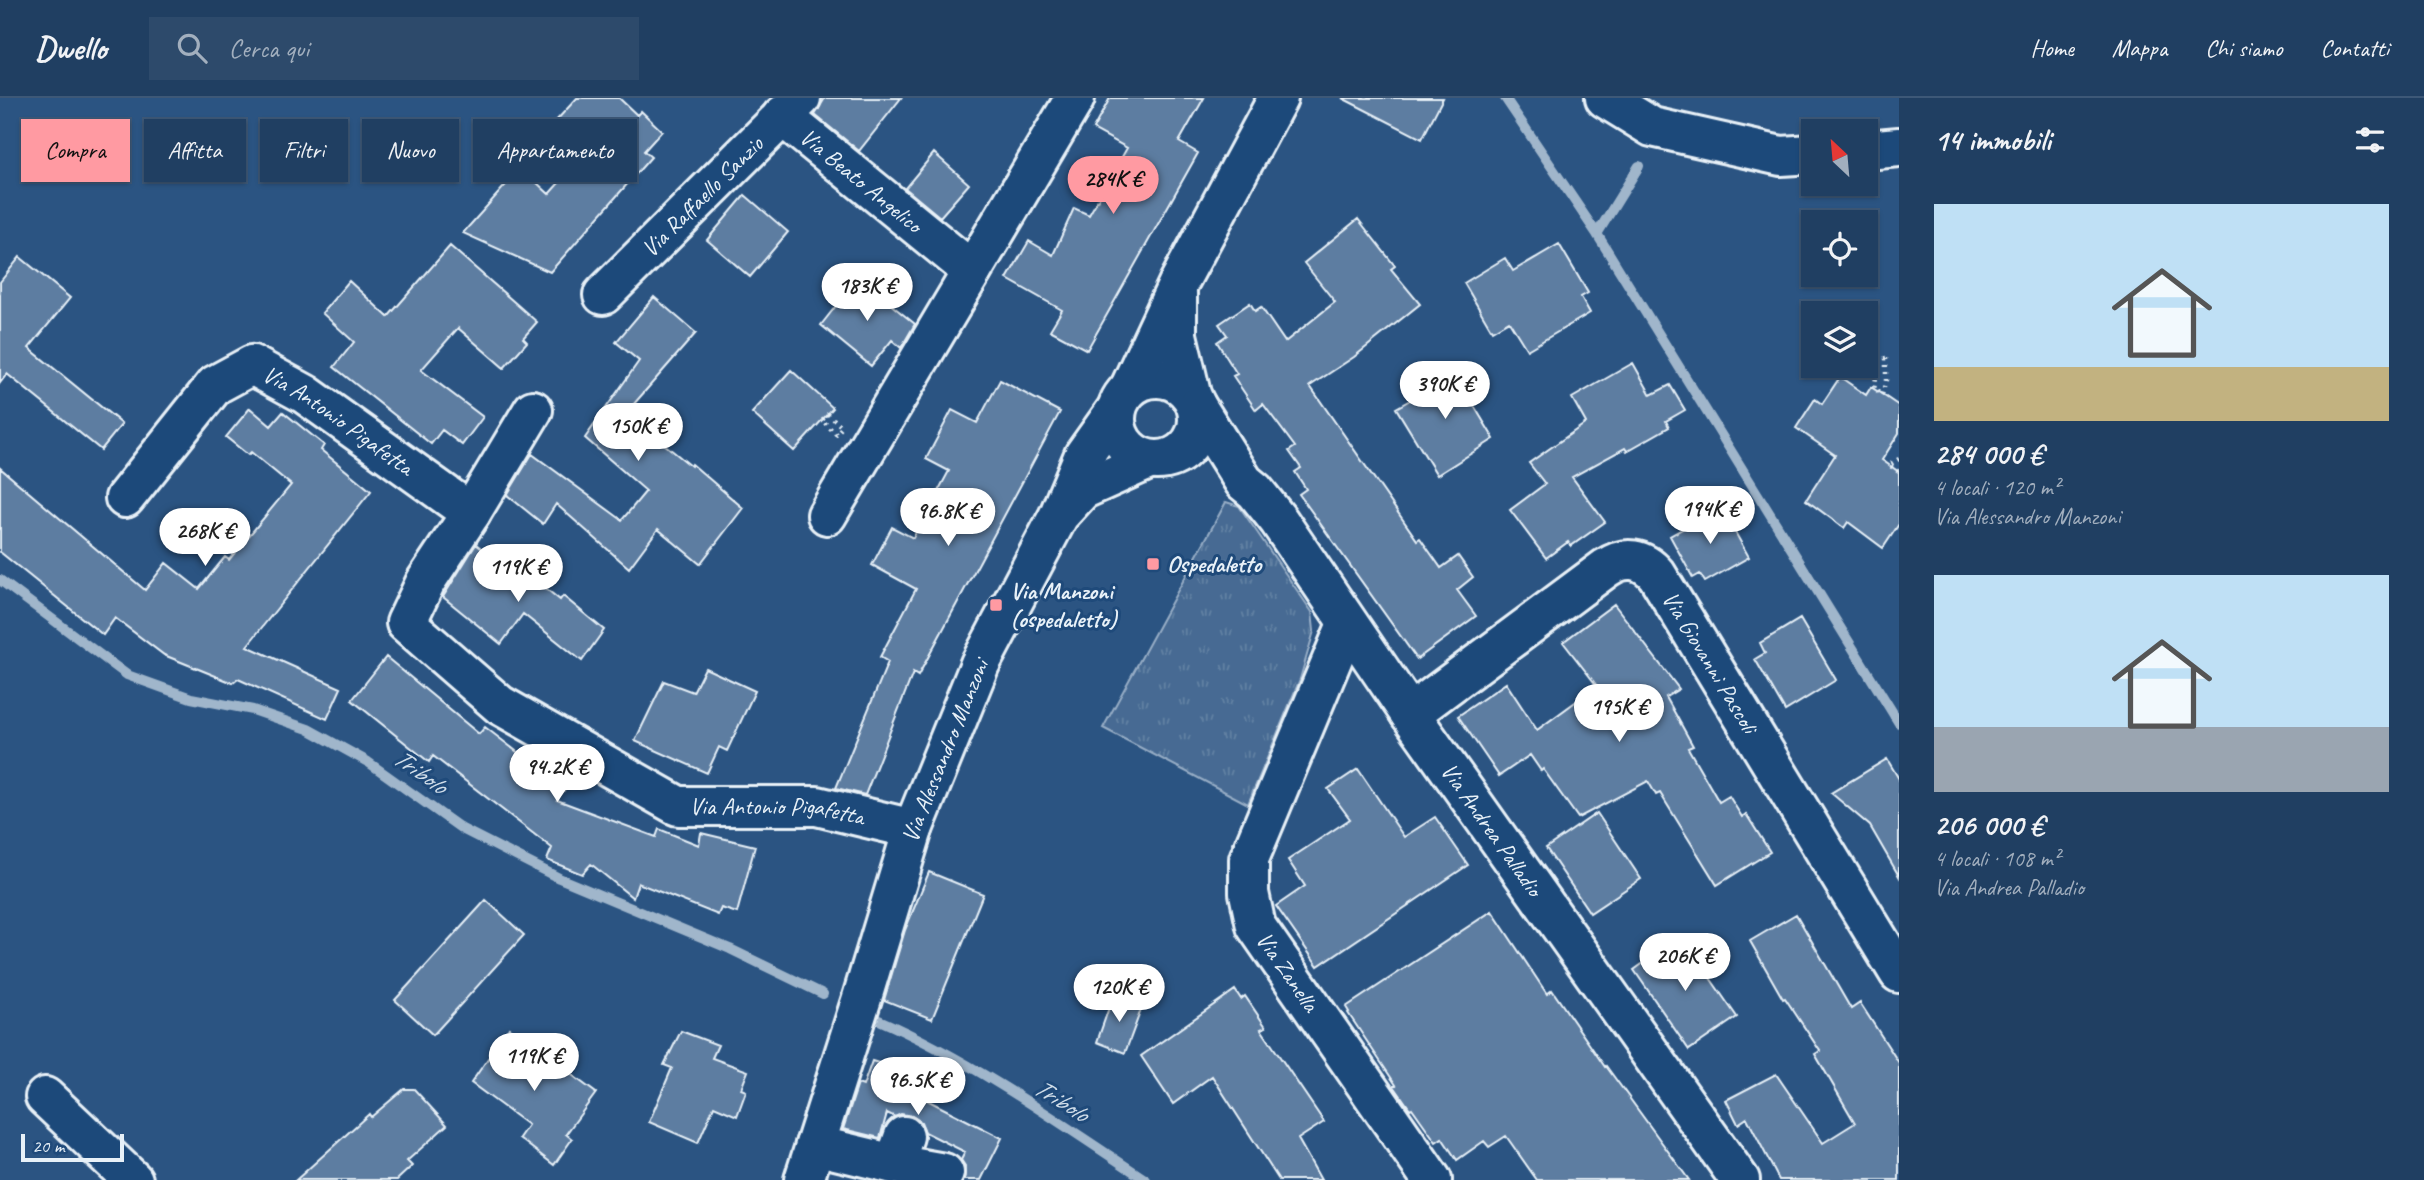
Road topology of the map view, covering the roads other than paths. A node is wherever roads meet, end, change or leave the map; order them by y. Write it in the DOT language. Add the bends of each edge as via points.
graph roads {
  1 [pos="1075,98"];
  2 [pos="1278,98"];
  3 [pos="1605,98"];
  4 [pos="792,107"];
  5 [pos="1899,147"];
  6 [pos="1878,149"];
  7 [pos="1801,155"];
  8 [pos="972,271"];
  9 [pos="1178,284"];
  10 [pos="603,295"];
  11 [pos="1123,399"];
  12 [pos="1194,401"];
  13 [pos="533,410"];
  14 [pos="1162,458"];
  15 [pos="1244,482"];
  16 [pos="125,498"];
  17 [pos="471,513"];
  18 [pos="827,515"];
  19 [pos="1058,517"];
  20 [pos="1347,624"];
  21 [pos="1409,714"];
  22 [pos="913,829"];
  23 [pos="1899,973"];
  24 [pos="45,1097"];
  25 [pos="809,1163"];
  26 [pos="944,1173"];
  27 [pos="133,1180"];
  28 [pos="1432,1180"];
  29 [pos="1740,1180"];
  1 -- 8 [label="street"];
  2 -- 9 [label="street, Via Alessandro Manzoni"];
  3 -- 7 [label="street" via="1652,127 1781,156"];
  4 -- 8 [label="street, Via Beato Angelico"];
  4 -- 10 [label="street, Via Raffaello Sanzio"];
  5 -- 6 [label="street"];
  8 -- 18 [label="street"];
  9 -- 11 [label="street, Via Alessandro Manzoni"];
  9 -- 12 [label="street, Via Alessandro Manzoni" via="1177,335"];
  11 -- 12 [label="street" via="1141,381 1154,377 1180,384"];
  11 -- 14 [label="street" via="1116,423 1126,447 1137,455"];
  11 -- 19 [label="street, Via Alessandro Manzoni" via="1084,455"];
  12 -- 14 [label="street" via="1199,422 1195,435 1187,447"];
  12 -- 15 [label="street, Via Andrea Palladio"];
  13 -- 17 [label="street, Via Antonio Pigafetta"];
  14 -- 15 [label="street, Via Andrea Palladio"];
  14 -- 19 [label="street, Via Alessandro Manzoni" via="1082,490"];
  15 -- 20 [label="street, Via Andrea Palladio" via="1279,521"];
  16 -- 17 [label="street, Via Antonio Pigafetta" via="215,385 252,365 305,394"];
  17 -- 22 [label="street, Via Antonio Pigafetta" via="426,581 406,623 500,705 678,806 817,806"];
  19 -- 22 [label="street, Via Alessandro Manzoni" via="980,664"];
  20 -- 21 [label="street, Via Andrea Palladio"];
  20 -- 28 [label="street, Via Zanella" via="1249,859 1249,893 1256,926"];
  21 -- 23 [label="street, Via Giovanni Pascoli" via="1614,563 1642,562 1657,575"];
  21 -- 29 [label="street, Via Andrea Palladio"];
  22 -- 25 [label="street, Via Alessandro Manzoni"];
  24 -- 27 [label="street"];
  25 -- 26 [label="street" via="899,1150"];
}
